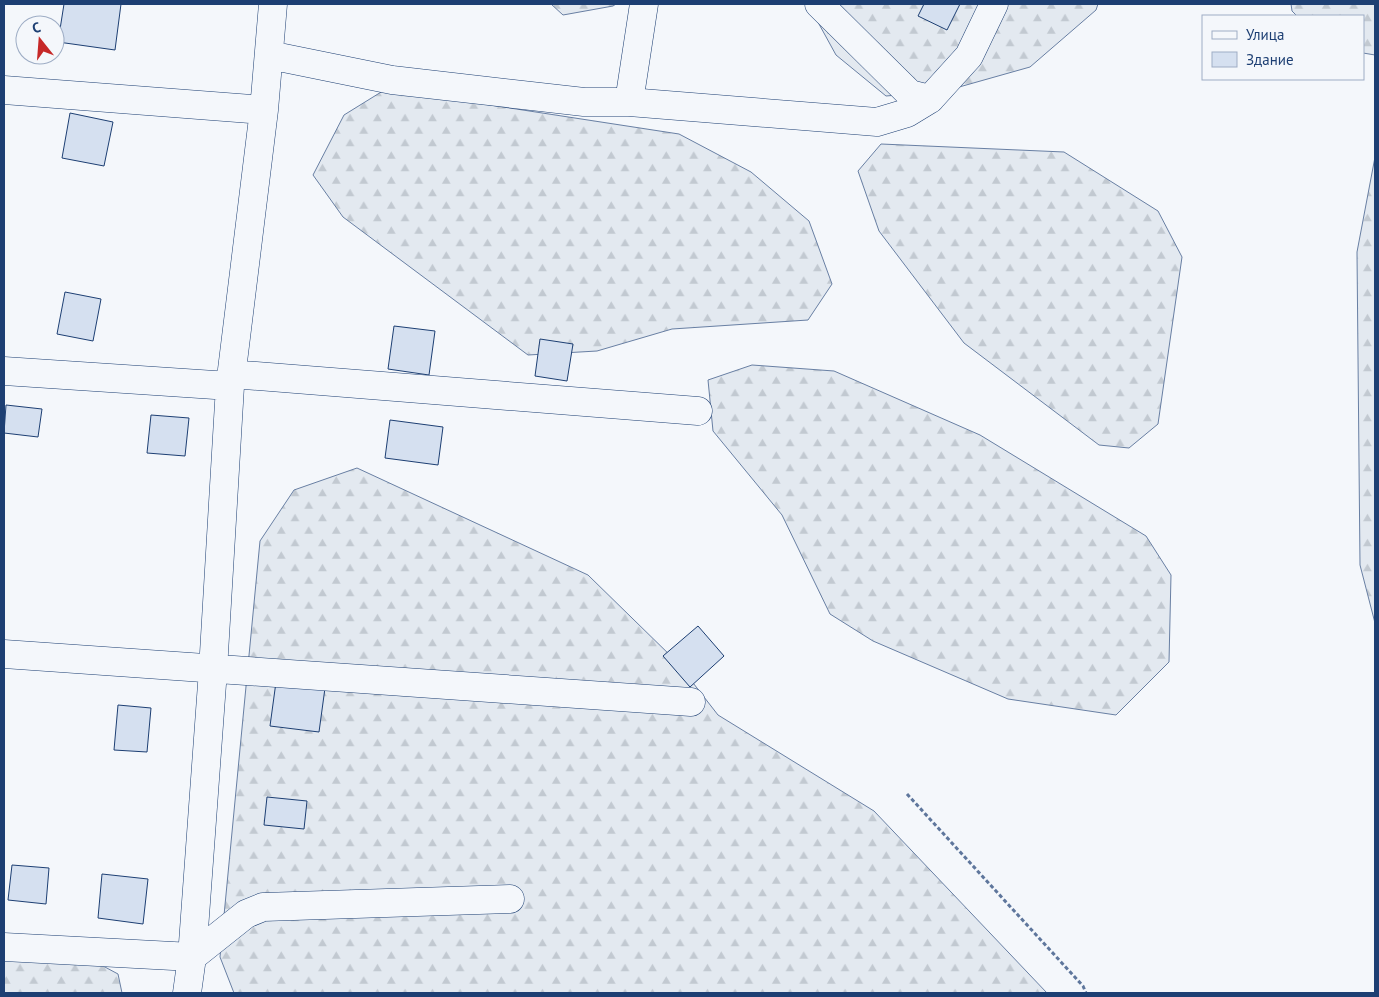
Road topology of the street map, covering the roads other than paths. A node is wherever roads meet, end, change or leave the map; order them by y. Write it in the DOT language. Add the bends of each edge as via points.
graph roads {
  1 [pos="273,4"];
  2 [pos="644,4"];
  3 [pos="819,4"];
  4 [pos="994,4"];
  5 [pos="269,55"];
  6 [pos="4,90"];
  7 [pos="930,99"];
  8 [pos="629,102"];
  9 [pos="264,110"];
  10 [pos="4,371"];
  11 [pos="230,380"];
  12 [pos="698,411"];
  13 [pos="4,654"];
  14 [pos="213,670"];
  15 [pos="692,702"];
  16 [pos="510,899"];
  17 [pos="4,946"];
  18 [pos="192,958"];
  19 [pos="186,993"];
  1 -- 5 [label="street"];
  2 -- 8 [label="street"];
  3 -- 7 [label="street" via="910,94"];
  4 -- 7 [label="street" via="968,56"];
  5 -- 8 [label="street" via="392,80 584,102"];
  5 -- 9 [label="street"];
  6 -- 9 [label="street"];
  7 -- 8 [label="street" via="907,113 877,122"];
  9 -- 11 [label="street"];
  10 -- 11 [label="street"];
  11 -- 12 [label="street"];
  11 -- 14 [label="street"];
  13 -- 14 [label="street"];
  14 -- 15 [label="street"];
  14 -- 18 [label="street"];
  16 -- 18 [label="street" via="263,906 246,914"];
  17 -- 18 [label="street"];
  18 -- 19 [label="street"];
}
